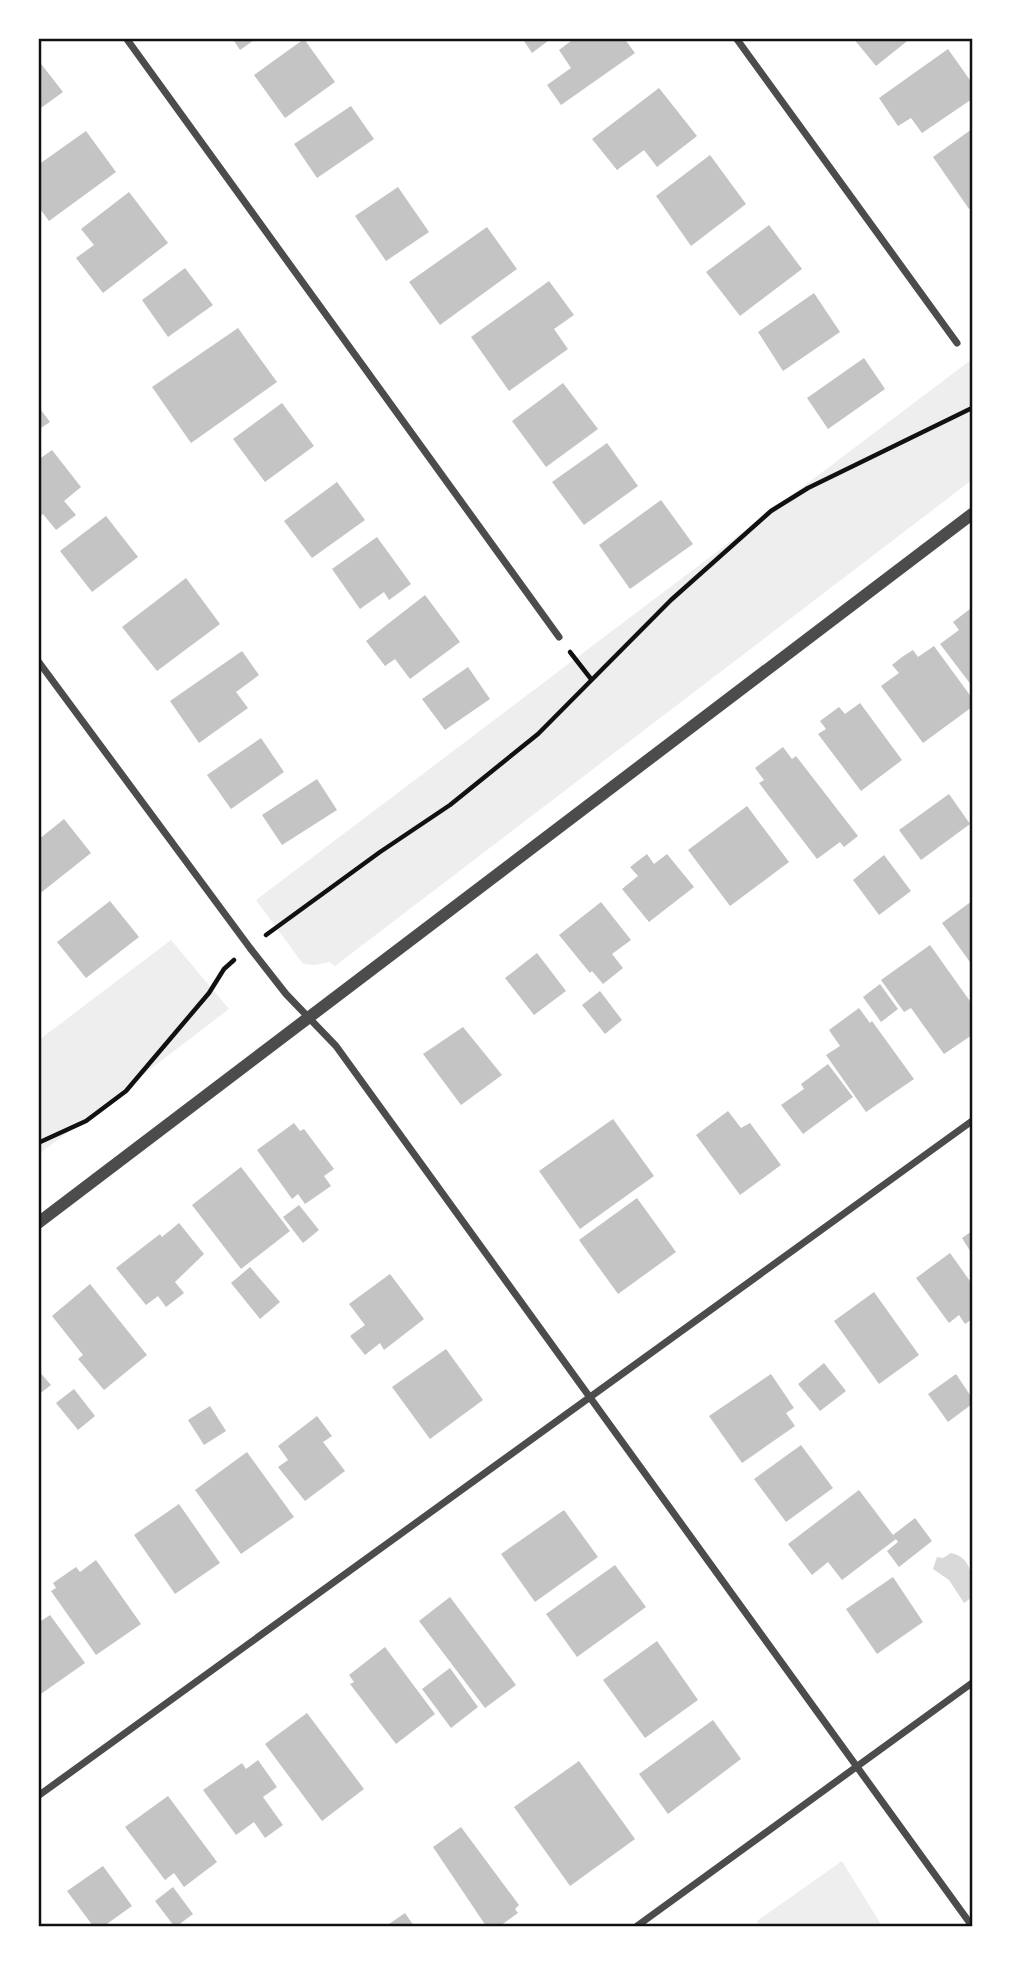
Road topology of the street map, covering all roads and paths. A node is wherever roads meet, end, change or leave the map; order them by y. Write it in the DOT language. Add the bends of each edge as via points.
graph roads {
  1 [pos="125,38"];
  2 [pos="736,38"];
  3 [pos="957,343"];
  4 [pos="972,408"];
  5 [pos="972,514"];
  6 [pos="559,637"];
  7 [pos="38,661"];
  8 [pos="591,679"];
  9 [pos="250,948"];
  10 [pos="309,1018"];
  11 [pos="972,1121"];
  12 [pos="38,1143"];
  13 [pos="38,1223"];
  14 [pos="588,1398"];
  15 [pos="972,1684"];
  16 [pos="856,1768"];
  17 [pos="38,1796"];
  18 [pos="637,1927"];
  19 [pos="972,1927"];
  1 -- 6 [label="street"];
  2 -- 3 [label="street"];
  4 -- 8 [label="path" via="808,488 771,511 727,547"];
  5 -- 10 [label="street"];
  6 -- 8 [label="path"];
  7 -- 9 [label="street"];
  8 -- 9 [label="path" via="538,734 450,805"];
  9 -- 10 [label="street"];
  9 -- 12 [label="path" via="224,969 127,1091 86,1121"];
  10 -- 13 [label="street"];
  10 -- 14 [label="street" via="336,1046"];
  11 -- 14 [label="street"];
  14 -- 16 [label="street"];
  14 -- 17 [label="street"];
  15 -- 16 [label="street"];
  16 -- 18 [label="street"];
  16 -- 19 [label="street"];
}
